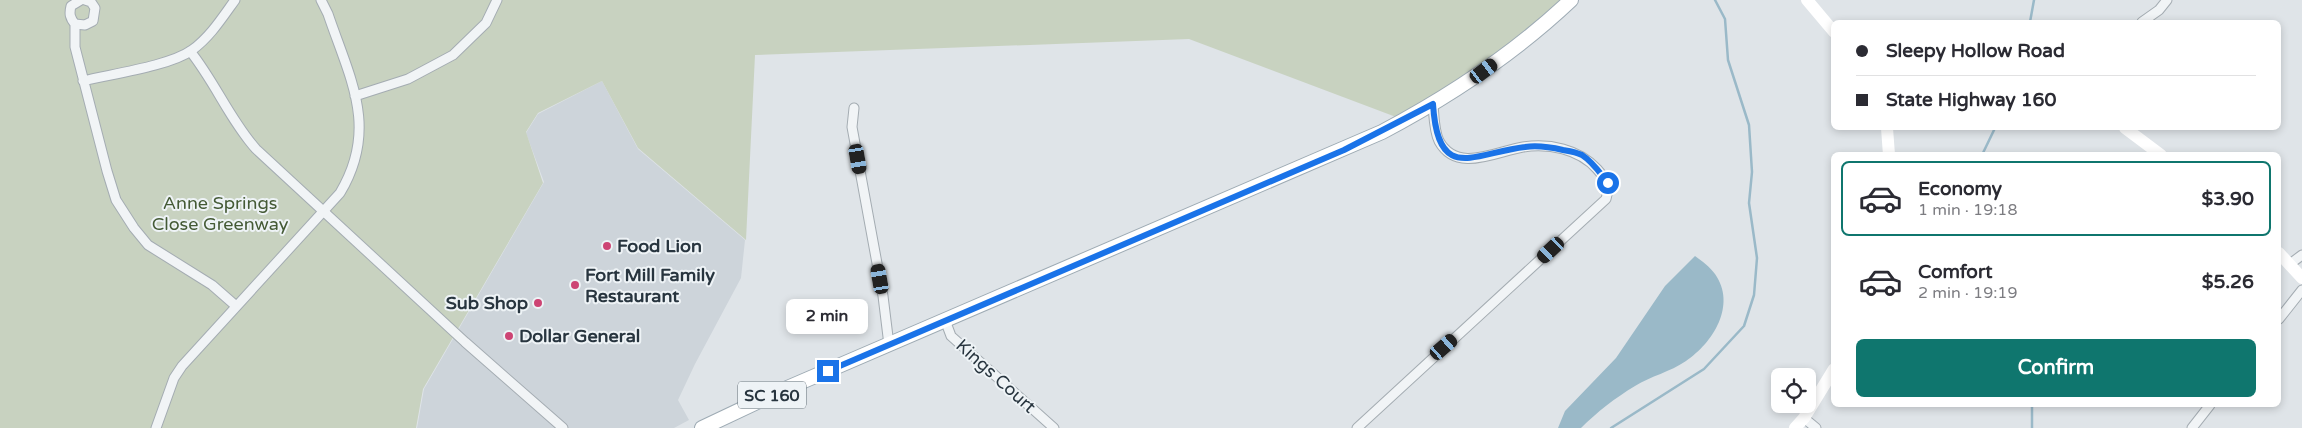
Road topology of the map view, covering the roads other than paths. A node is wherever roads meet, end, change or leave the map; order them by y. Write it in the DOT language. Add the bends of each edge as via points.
graph roads {
  1 [pos="81,0"];
  2 [pos="85,0"];
  3 [pos="235,0"];
  4 [pos="321,0"];
  5 [pos="497,0"];
  6 [pos="1571,0"];
  7 [pos="1807,0"];
  8 [pos="2167,0"];
  9 [pos="2145,20"];
  10 [pos="75,24"];
  11 [pos="1831,28"];
  12 [pos="190,51"];
  13 [pos="83,81"];
  14 [pos="355,96"];
  15 [pos="1433,104"];
  16 [pos="854,108"];
  17 [pos="1887,130"];
  18 [pos="2129,130"];
  19 [pos="1889,152"];
  20 [pos="2156,152"];
  21 [pos="324,210"];
  22 [pos="2281,255"];
  23 [pos="2302,255"];
  24 [pos="2290,264"];
  25 [pos="2302,278"];
  26 [pos="2302,290"];
  27 [pos="236,306"];
  28 [pos="2281,316"];
  29 [pos="944,320"];
  30 [pos="889,346"];
  31 [pos="1831,374"];
  32 [pos="2208,407"];
  33 [pos="1804,418"];
  34 [pos="156,428"];
  35 [pos="563,428"];
  36 [pos="702,428"];
  37 [pos="1054,428"];
  38 [pos="1357,428"];
  39 [pos="1795,428"];
  40 [pos="1816,428"];
  41 [pos="2192,428"];
  1 -- 10 [label="street" via="71,6 71,19"];
  2 -- 10 [label="street" via="95,8 93,21 85,25"];
  3 -- 12 [label="street" via="217,27"];
  4 -- 14 [label="street"];
  5 -- 14 [label="street" via="486,23 453,55 408,79"];
  6 -- 15 [label="main road, SC 160" via="1484,71"];
  7 -- 11 [label="main road"];
  8 -- 9 [label="street"];
  10 -- 13 [label="street" via="75,46"];
  12 -- 13 [label="street"];
  12 -- 21 [label="street" via="245,137"];
  13 -- 27 [label="street" via="116,200 134,228 148,245 212,285"];
  14 -- 21 [label="street" via="360,129 357,155 340,193"];
  15 -- 29 [label="main road, SC 160" via="1344,150"];
  15 -- 38 [label="street" via="1437,136 1449,153 1468,159 1535,146 1575,152 1597,168 1608,183 1609,191 1599,206"];
  16 -- 30 [label="street" via="852,127"];
  17 -- 19 [label="main road"];
  18 -- 20 [label="main road"];
  21 -- 27 [label="street"];
  21 -- 35 [label="street" via="464,342"];
  22 -- 24 [label="main road"];
  23 -- 24 [label="street"];
  24 -- 25 [label="main road"];
  26 -- 28 [label="street"];
  27 -- 34 [label="street" via="174,378"];
  29 -- 30 [label="main road, SC 160"];
  29 -- 37 [label="street, Kings Court" via="951,336"];
  30 -- 36 [label="main road, SC 160"];
  31 -- 33 [label="main road"];
  32 -- 41 [label="street"];
  33 -- 39 [label="main road"];
  33 -- 40 [label="street"];
}
